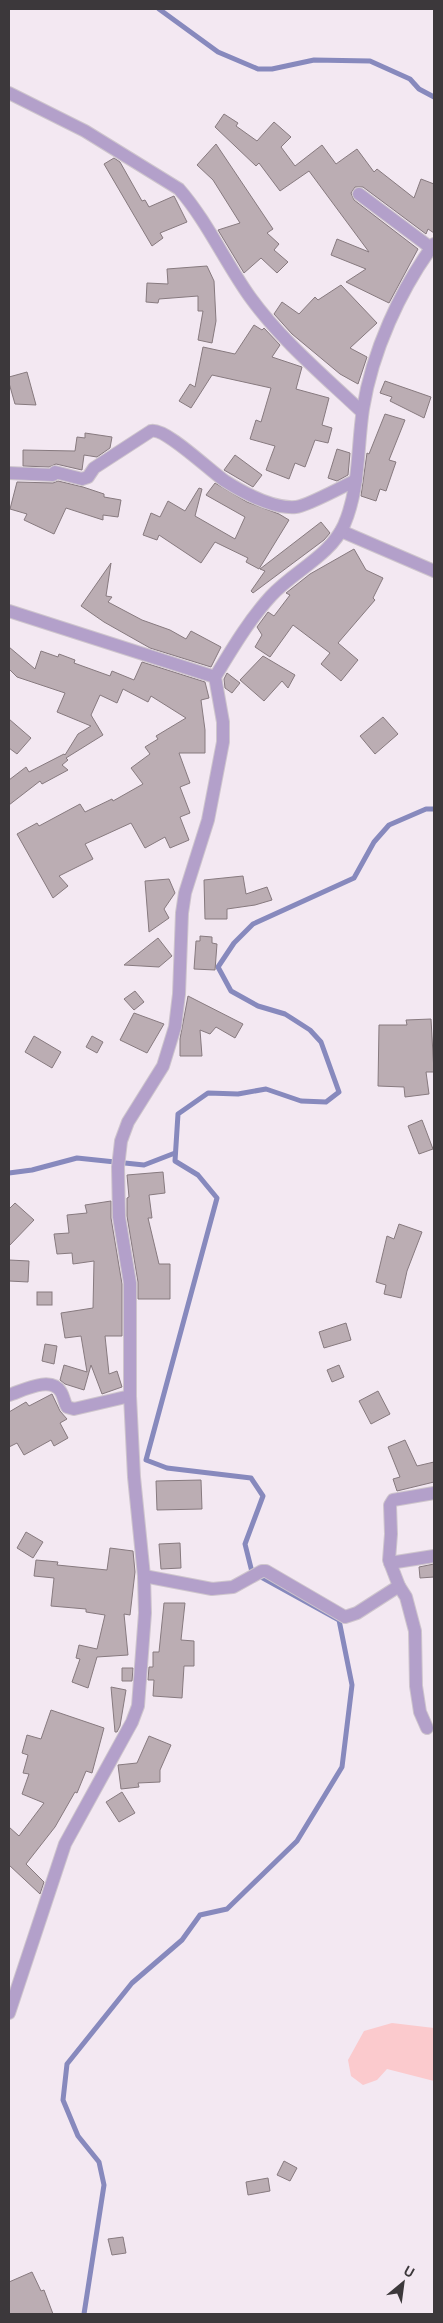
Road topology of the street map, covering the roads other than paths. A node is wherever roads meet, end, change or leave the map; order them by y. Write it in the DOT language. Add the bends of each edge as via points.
graph roads {
  1 [pos="9,93"];
  2 [pos="358,194"];
  3 [pos="433,246"];
  4 [pos="362,412"];
  5 [pos="9,473"];
  6 [pos="356,480"];
  7 [pos="341,530"];
  8 [pos="434,571"];
  9 [pos="9,610"];
  10 [pos="215,677"];
  11 [pos="9,1395"];
  12 [pos="130,1396"];
  13 [pos="434,1493"];
  14 [pos="434,1556"];
  15 [pos="390,1563"];
  16 [pos="144,1576"];
  17 [pos="398,1586"];
  18 [pos="427,1728"];
  19 [pos="9,2013"];
  1 -- 4 [label="street" via="84,131 179,189 190,201 251,299"];
  2 -- 3 [label="street"];
  3 -- 4 [label="street" via="401,298 371,369"];
  4 -- 6 [label="street"];
  5 -- 6 [label="street" via="53,475 55,472 88,477 94,468 156,430 227,482 280,505 300,506"];
  6 -- 7 [label="street" via="351,508"];
  7 -- 8 [label="street"];
  7 -- 10 [label="street" via="330,547 271,596 245,629"];
  9 -- 10 [label="street"];
  10 -- 12 [label="street" via="223,742 208,820 185,894 175,1027 163,1066 134,1111 121,1141 119,1217 130,1283"];
  11 -- 12 [label="street" via="49,1385 59,1390 66,1405 74,1410"];
  12 -- 16 [label="street"];
  13 -- 15 [label="street" via="391,1502"];
  14 -- 15 [label="street"];
  15 -- 17 [label="street"];
  16 -- 17 [label="street" via="212,1589 233,1587 266,1571 345,1617 357,1614"];
  16 -- 19 [label="street" via="145,1613 136,1715 65,1844"];
  17 -- 18 [label="street" via="406,1597 415,1631 416,1686 420,1712"];
}
